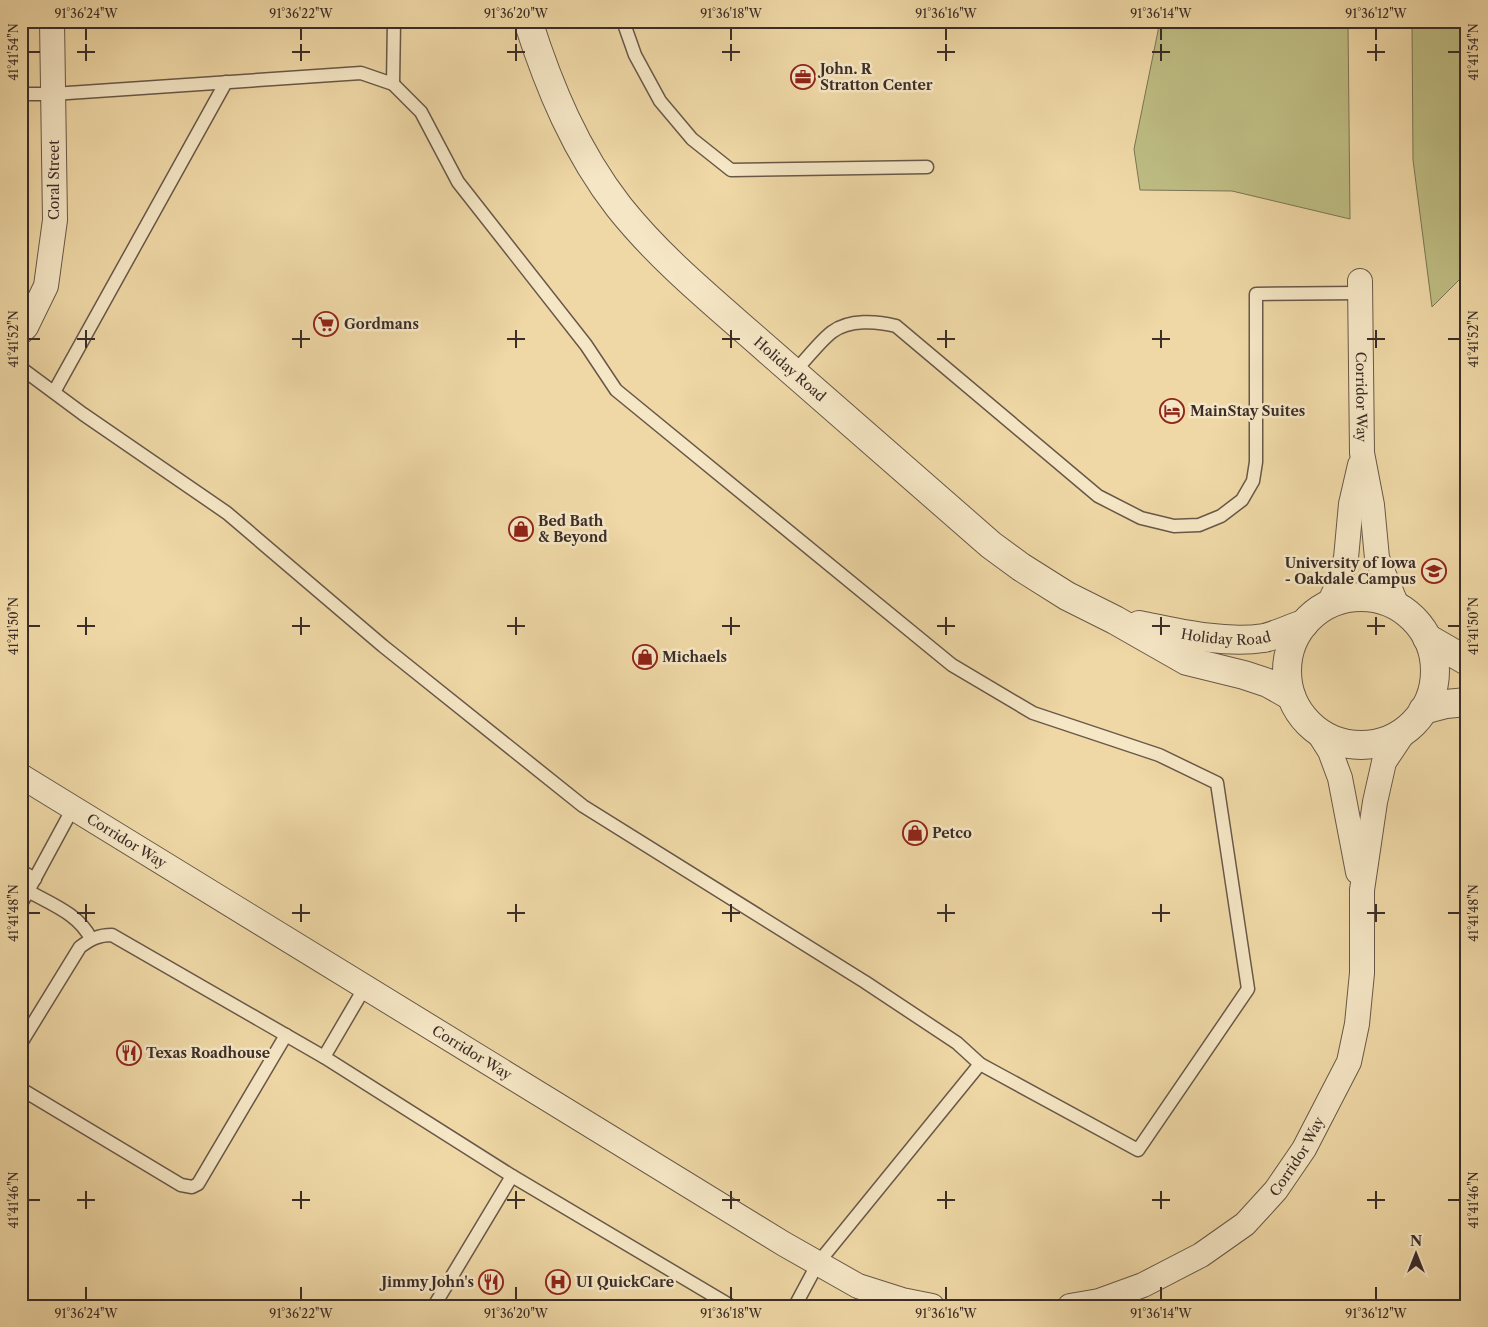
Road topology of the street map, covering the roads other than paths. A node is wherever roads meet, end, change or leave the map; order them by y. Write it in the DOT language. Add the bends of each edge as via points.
graph roads {
  1 [pos="52,21"];
  2 [pos="394,21"];
  3 [pos="528,21"];
  4 [pos="623,21"];
  5 [pos="226,82"];
  6 [pos="392,84"];
  7 [pos="21,94"];
  8 [pos="53,94"];
  9 [pos="927,167"];
  10 [pos="1360,287"];
  11 [pos="21,332"];
  12 [pos="21,368"];
  13 [pos="794,372"];
  14 [pos="54,392"];
  15 [pos="1362,453"];
  16 [pos="1328,606"];
  17 [pos="1398,608"];
  18 [pos="1115,620"];
  19 [pos="1304,624"];
  20 [pos="1427,638"];
  21 [pos="1467,661"];
  22 [pos="1291,696"];
  23 [pos="1467,702"];
  24 [pos="1415,720"];
  25 [pos="1316,730"];
  26 [pos="21,776"];
  27 [pos="73,808"];
  28 [pos="21,871"];
  29 [pos="35,879"];
  30 [pos="1362,890"];
  31 [pos="28,891"];
  32 [pos="21,904"];
  33 [pos="91,939"];
  34 [pos="365,987"];
  35 [pos="286,1035"];
  36 [pos="21,1043"];
  37 [pos="324,1057"];
  38 [pos="980,1064"];
  39 [pos="21,1089"];
  40 [pos="512,1176"];
  41 [pos="818,1264"];
  42 [pos="434,1306"];
  43 [pos="731,1306"];
  44 [pos="795,1306"];
  45 [pos="932,1306"];
  46 [pos="1070,1306"];
  1 -- 8 [label="street, Coral Street"];
  2 -- 6 [label="lane"];
  3 -- 13 [label="street, Holiday Road" via="560,109 586,158 619,207 668,261"];
  4 -- 9 [label="lane" via="635,55 660,100 692,139 731,170"];
  5 -- 6 [label="lane" via="361,73"];
  5 -- 8 [label="lane"];
  5 -- 14 [label="lane"];
  6 -- 38 [label="lane" via="421,112 458,182 586,345 616,390 952,665 1033,713 1159,755 1217,783 1248,989 1138,1150"];
  7 -- 8 [label="lane"];
  8 -- 11 [label="street, Coral Street" via="55,220 46,286"];
  10 -- 13 [label="lane" via="1256,294 1256,462 1253,481 1242,500 1221,516 1200,525 1174,526 1141,518 1098,496 896,326 865,322 833,331"];
  10 -- 15 [label="street, Corridor Way"];
  12 -- 14 [label="lane"];
  13 -- 18 [label="street, Holiday Road" via="991,545 1067,596"];
  14 -- 38 [label="lane" via="227,513 383,646 583,806 866,982 957,1043"];
  15 -- 16 [label="street, Corridor Way" via="1351,504 1346,558"];
  15 -- 17 [label="street, Corridor Way" via="1372,505 1377,558"];
  16 -- 17 [label="street, Holiday Road" via="1343,598 1369,597 1391,602"];
  16 -- 19 [label="street, Holiday Road" via="1312,614"];
  17 -- 20 [label="street, Holiday Road" via="1412,617"];
  18 -- 19 [label="street, Holiday Road" via="1218,639 1264,638"];
  18 -- 22 [label="street, Holiday Road" via="1187,661 1268,683"];
  19 -- 22 [label="street, Holiday Road" via="1288,653 1286,679"];
  20 -- 21 [label="street, Holiday Road"];
  20 -- 24 [label="street, Holiday Road" via="1434,658 1434,684"];
  22 -- 25 [label="street, Holiday Road" via="1304,719"];
  23 -- 24 [label="street, Holiday Road" via="1446,704"];
  24 -- 25 [label="street, Holiday Road" via="1391,738 1366,744 1338,741"];
  24 -- 30 [label="street, Corridor Way" via="1384,762"];
  25 -- 30 [label="street, Corridor Way" via="1330,751 1340,778"];
  26 -- 27 [label="street, Corridor Way"];
  27 -- 29 [label="lane"];
  27 -- 34 [label="street, Corridor Way"];
  28 -- 29 [label="lane"];
  29 -- 31 [label="lane"];
  30 -- 46 [label="street, Corridor Way" via="1362,973 1349,1062 1288,1173 1245,1224 1201,1255 1143,1285 1099,1301"];
  31 -- 32 [label="lane"];
  31 -- 33 [label="lane" via="70,914 80,922"];
  33 -- 35 [label="lane" via="112,934"];
  33 -- 36 [label="lane" via="80,947"];
  34 -- 37 [label="lane"];
  34 -- 41 [label="street, Corridor Way"];
  35 -- 37 [label="lane"];
  35 -- 39 [label="lane" via="198,1184 192,1186 181,1185"];
  37 -- 40 [label="lane"];
  38 -- 41 [label="lane"];
  40 -- 42 [label="lane"];
  40 -- 43 [label="lane"];
  41 -- 44 [label="lane"];
  41 -- 45 [label="street, Corridor Way" via="858,1286"];
}
